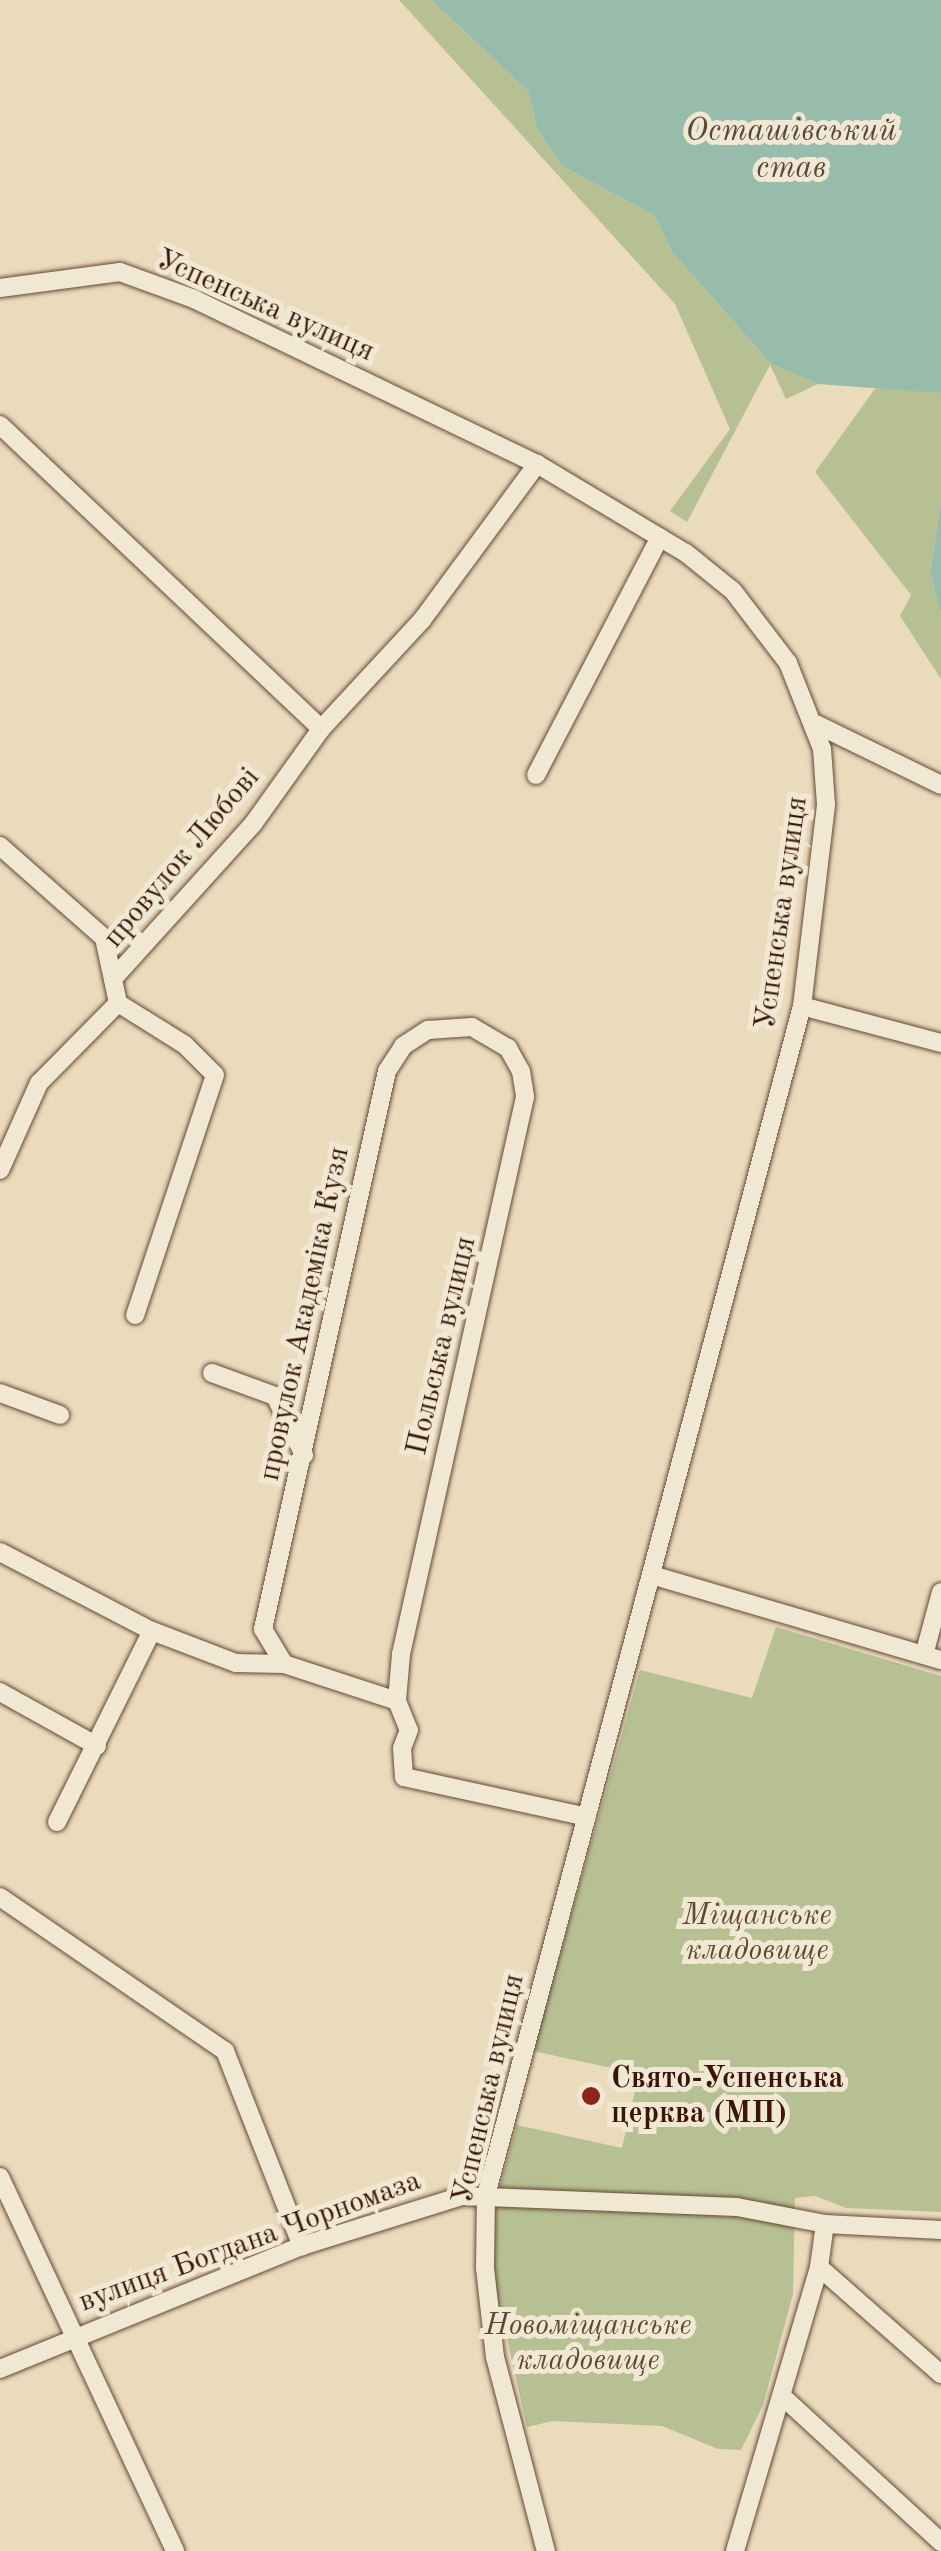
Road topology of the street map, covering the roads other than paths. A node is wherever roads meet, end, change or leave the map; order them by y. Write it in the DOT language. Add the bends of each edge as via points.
graph roads {
  1 [pos="0,288"];
  2 [pos="0,425"];
  3 [pos="537,464"];
  4 [pos="660,537"];
  5 [pos="816,724"];
  6 [pos="321,729"];
  7 [pos="536,776"];
  8 [pos="941,785"];
  9 [pos="0,846"];
  10 [pos="113,980"];
  11 [pos="118,1003"];
  12 [pos="802,1006"];
  13 [pos="472,1027"];
  14 [pos="941,1044"];
  15 [pos="0,1170"];
  16 [pos="134,1316"];
  17 [pos="212,1373"];
  18 [pos="0,1393"];
  19 [pos="60,1415"];
  20 [pos="304,1455"];
  21 [pos="0,1552"];
  22 [pos="656,1576"];
  23 [pos="941,1592"];
  24 [pos="152,1631"];
  25 [pos="933,1658"];
  26 [pos="284,1664"];
  27 [pos="0,1692"];
  28 [pos="397,1701"];
  29 [pos="97,1746"];
  30 [pos="587,1817"];
  31 [pos="57,1822"];
  32 [pos="0,1896"];
  33 [pos="0,2177"];
  34 [pos="486,2195"];
  35 [pos="825,2224"];
  36 [pos="941,2230"];
  37 [pos="302,2246"];
  38 [pos="819,2267"];
  39 [pos="74,2335"];
  40 [pos="0,2369"];
  41 [pos="941,2374"];
  42 [pos="782,2396"];
  43 [pos="941,2542"];
  44 [pos="175,2551"];
  45 [pos="546,2551"];
  46 [pos="735,2551"];
  1 -- 3 [label="street, Успенська вулиця" via="120,272 194,299"];
  2 -- 6 [label="street"];
  3 -- 4 [label="street, Успенська вулиця"];
  3 -- 6 [label="street, провулок Любові" via="422,620"];
  4 -- 5 [label="street, Успенська вулиця" via="711,571 754,614 788,663"];
  4 -- 7 [label="street"];
  5 -- 8 [label="street"];
  5 -- 12 [label="street, Успенська вулиця" via="826,805"];
  6 -- 10 [label="street, провулок Любові" via="253,824"];
  9 -- 10 [label="street" via="104,938"];
  10 -- 11 [label="street, провулок Любові"];
  11 -- 15 [label="street" via="39,1083"];
  11 -- 16 [label="street" via="186,1045 215,1074"];
  12 -- 14 [label="street"];
  12 -- 22 [label="street, Успенська вулиця"];
  13 -- 20 [label="street, провулок Академіка Кузя" via="428,1030 404,1046 387,1071"];
  13 -- 28 [label="street, Польська вулиця" via="508,1048 525,1096 401,1654"];
  17 -- 20 [label="street" via="275,1396"];
  18 -- 19 [label="street"];
  20 -- 26 [label="street, провулок Академіка Кузя" via="263,1629"];
  21 -- 24 [label="street"];
  22 -- 25 [label="street"];
  22 -- 30 [label="street, Успенська вулиця"];
  23 -- 25 [label="street"];
  24 -- 26 [label="street" via="236,1663"];
  24 -- 29 [label="street"];
  26 -- 28 [label="street"];
  27 -- 29 [label="street"];
  28 -- 30 [label="street" via="408,1721 404,1777"];
  29 -- 31 [label="street"];
  30 -- 34 [label="street, Успенська вулиця"];
  32 -- 37 [label="street" via="225,2051"];
  33 -- 39 [label="street"];
  34 -- 35 [label="street, вулиця Богдана Чорномаза" via="738,2207"];
  34 -- 37 [label="street, вулиця Богдана Чорномаза" via="436,2202"];
  34 -- 45 [label="street, Успенська вулиця" via="485,2268 495,2357"];
  35 -- 36 [label="street, вулиця Богдана Чорномаза"];
  35 -- 38 [label="street"];
  37 -- 39 [label="street, вулиця Богдана Чорномаза"];
  38 -- 41 [label="street"];
  38 -- 42 [label="street"];
  39 -- 40 [label="street, вулиця Богдана Чорномаза"];
  39 -- 44 [label="street"];
  42 -- 43 [label="street"];
  42 -- 46 [label="street"];
}
